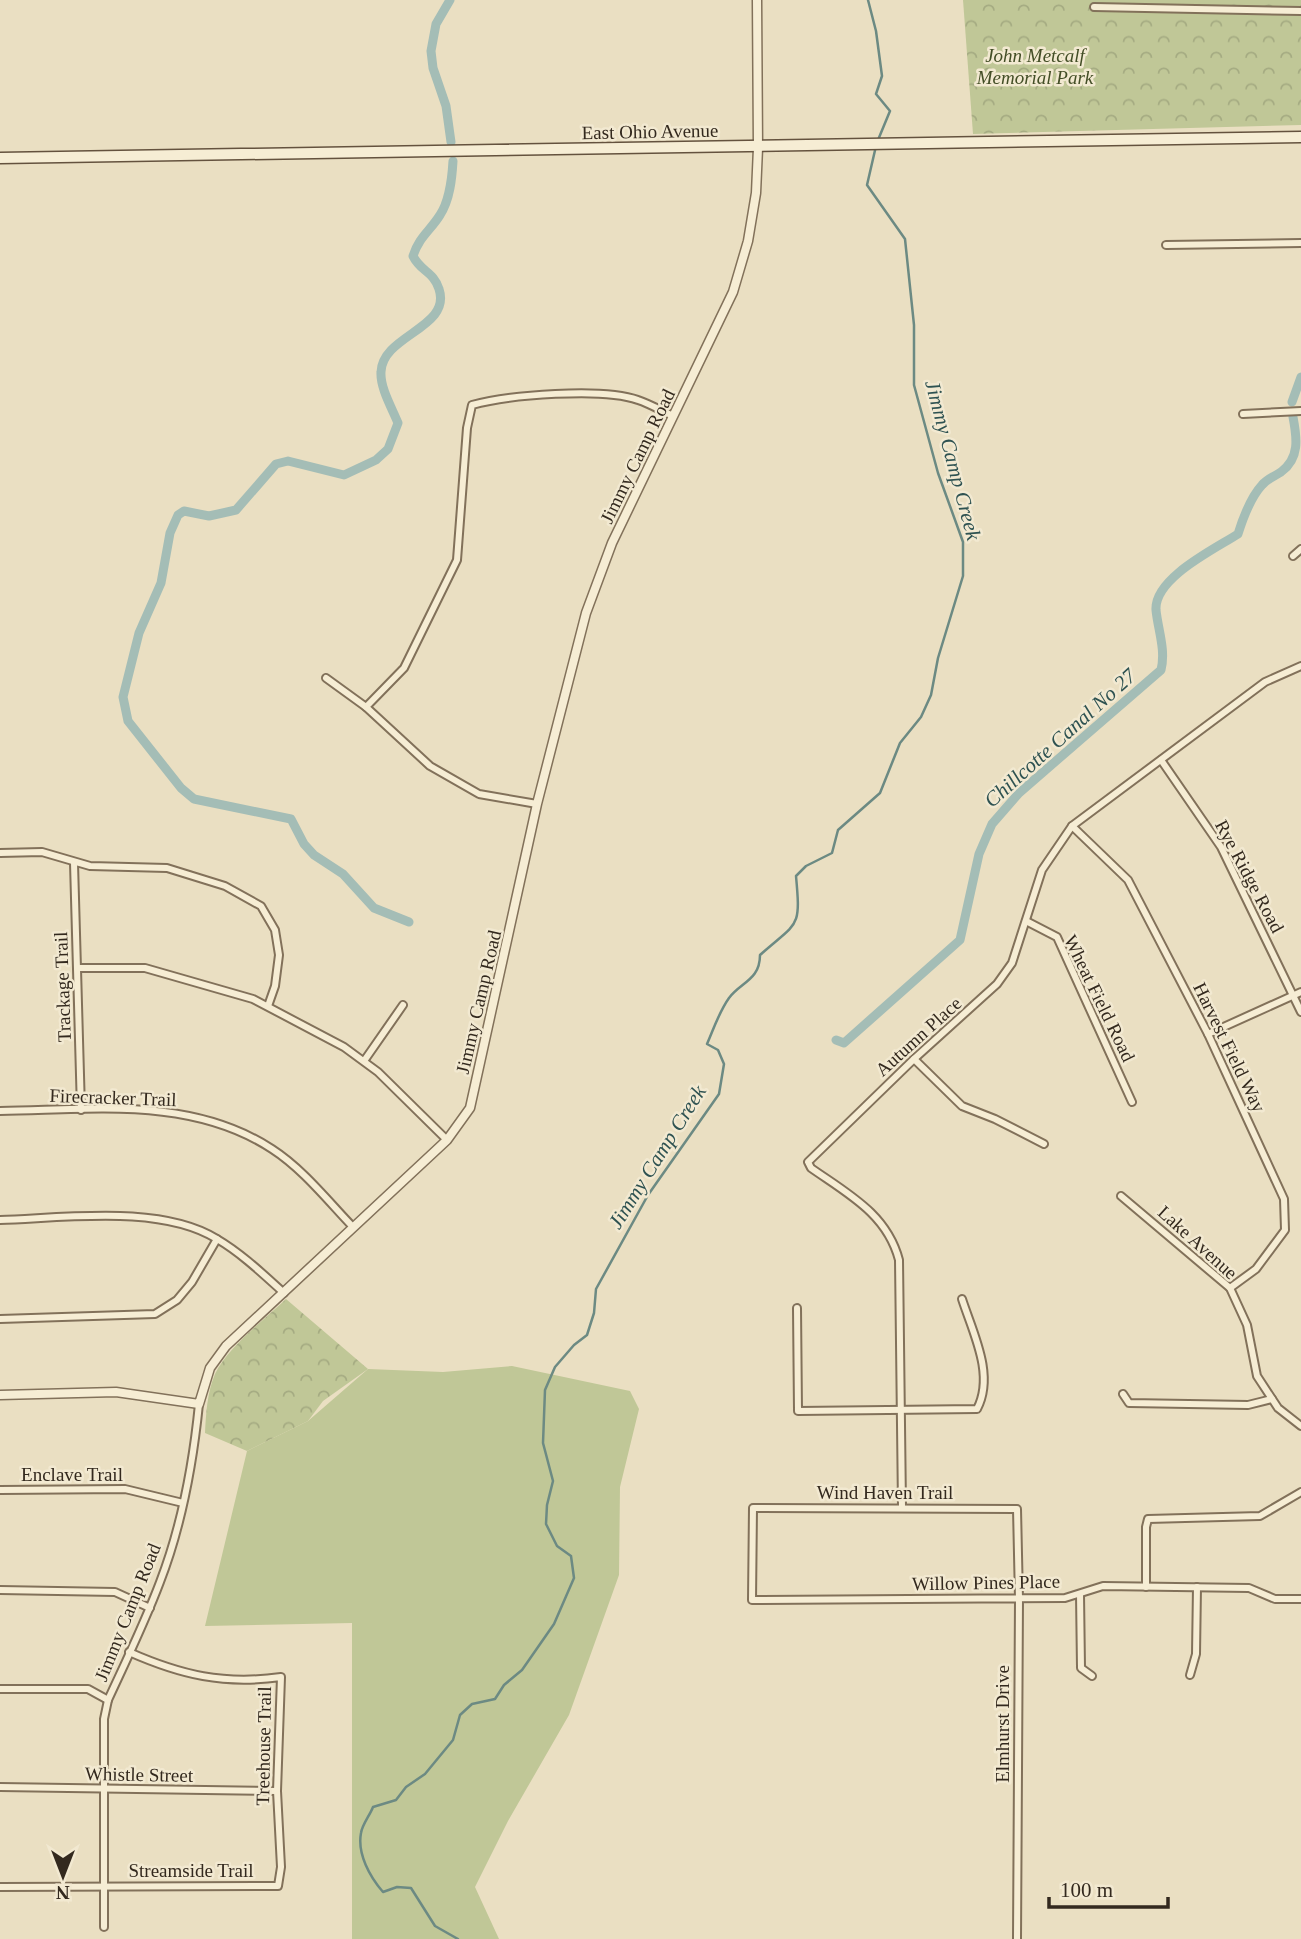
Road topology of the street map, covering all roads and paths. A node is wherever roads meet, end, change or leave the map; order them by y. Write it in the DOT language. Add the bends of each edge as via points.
graph roads {
  1 [pos="757,0"];
  2 [pos="1094,7"];
  3 [pos="1301,11"];
  4 [pos="1301,137"];
  5 [pos="758,148"];
  6 [pos="0,158"];
  7 [pos="1301,243"];
  8 [pos="1166,245"];
  9 [pos="1301,411"];
  10 [pos="1243,414"];
  11 [pos="673,416"];
  12 [pos="1301,549"];
  13 [pos="1293,556"];
  14 [pos="1301,666"];
  15 [pos="326,678"];
  16 [pos="366,707"];
  17 [pos="1161,760"];
  18 [pos="537,804"];
  19 [pos="1072,827"];
  20 [pos="0,853"];
  21 [pos="74,863"];
  22 [pos="1027,921"];
  23 [pos="78,968"];
  24 [pos="1301,992"];
  25 [pos="1293,996"];
  26 [pos="403,1005"];
  27 [pos="268,1006"];
  28 [pos="1301,1012"];
  29 [pos="1208,1034"];
  30 [pos="914,1059"];
  31 [pos="364,1061"];
  32 [pos="1132,1102"];
  33 [pos="81,1110"];
  34 [pos="0,1111"];
  35 [pos="447,1140"];
  36 [pos="1044,1144"];
  37 [pos="1121,1196"];
  38 [pos="0,1220"];
  39 [pos="353,1227"];
  40 [pos="217,1239"];
  41 [pos="1230,1288"];
  42 [pos="284,1293"];
  43 [pos="962,1299"];
  44 [pos="797,1308"];
  45 [pos="0,1319"];
  46 [pos="1123,1394"];
  47 [pos="0,1395"];
  48 [pos="1272,1399"];
  49 [pos="200,1404"];
  50 [pos="902,1408"];
  51 [pos="1301,1426"];
  52 [pos="0,1490"];
  53 [pos="1301,1492"];
  54 [pos="183,1503"];
  55 [pos="902,1507"];
  56 [pos="1017,1509"];
  57 [pos="1146,1587"];
  58 [pos="1197,1587"];
  59 [pos="0,1590"];
  60 [pos="1080,1594"];
  61 [pos="1018,1599"];
  62 [pos="1301,1599"];
  63 [pos="752,1600"];
  64 [pos="150,1608"];
  65 [pos="130,1653"];
  66 [pos="1190,1675"];
  67 [pos="1092,1676"];
  68 [pos="0,1689"];
  69 [pos="108,1700"];
  70 [pos="0,1787"];
  71 [pos="104,1790"];
  72 [pos="277,1791"];
  73 [pos="105,1886"];
  74 [pos="278,1886"];
  75 [pos="0,1887"];
  76 [pos="104,1927"];
  77 [pos="1017,1939"];
  1 -- 5 [label="street, Jimmy Camp Road"];
  2 -- 3 [label="street"];
  4 -- 5 [label="main road, East Ohio Avenue"];
  5 -- 6 [label="main road, East Ohio Avenue"];
  5 -- 11 [label="street, Jimmy Camp Road" via="750,229 733,292"];
  7 -- 8 [label="street"];
  9 -- 10 [label="street"];
  11 -- 16 [label="street" via="637,399 600,393 496,399 472,405 457,560 404,668"];
  11 -- 18 [label="street, Jimmy Camp Road" via="612,543 586,612"];
  12 -- 13 [label="street"];
  14 -- 17 [label="street, Autumn Place" via="1265,682"];
  15 -- 16 [label="street"];
  16 -- 18 [label="street" via="440,772 479,794"];
  17 -- 19 [label="street, Autumn Place"];
  17 -- 25 [label="street, Rye Ridge Road" via="1221,847"];
  18 -- 35 [label="street, Jimmy Camp Road" via="470,1108"];
  19 -- 22 [label="street, Autumn Place" via="1042,870"];
  19 -- 29 [label="street, Harvest Field Way" via="1128,880"];
  20 -- 21 [label="street" via="42,852"];
  21 -- 23 [label="street, Trackage Trail"];
  21 -- 27 [label="street" via="167,868 225,886 261,906 275,930 279,955"];
  22 -- 30 [label="street, Autumn Place" via="1012,963 997,984"];
  22 -- 32 [label="street, Wheat Field Road" via="1057,937"];
  23 -- 27 [label="street" via="145,968"];
  23 -- 33 [label="street, Trackage Trail"];
  24 -- 25 [label="street"];
  25 -- 28 [label="street, Rye Ridge Road"];
  25 -- 29 [label="street"];
  26 -- 31 [label="street"];
  27 -- 31 [label="street"];
  29 -- 41 [label="street, Harvest Field Way" via="1284,1199 1285,1230 1256,1269"];
  30 -- 36 [label="street" via="962,1106"];
  30 -- 50 [label="street, Autumn Place" via="808,1162 871,1210 894,1241 900,1260"];
  31 -- 35 [label="street"];
  33 -- 34 [label="street, Firecracker Trail"];
  33 -- 39 [label="street, Firecracker Trail" via="173,1111 226,1125 273,1149"];
  35 -- 39 [label="street, Jimmy Camp Road"];
  37 -- 41 [label="street, Lake Avenue"];
  38 -- 40 [label="street" via="135,1216 166,1220"];
  39 -- 42 [label="street, Jimmy Camp Road"];
  40 -- 42 [label="street"];
  40 -- 45 [label="street" via="192,1282 177,1300 155,1314"];
  41 -- 48 [label="street, Lake Avenue" via="1247,1325 1257,1376"];
  42 -- 49 [label="street, Jimmy Camp Road" via="226,1346 210,1368"];
  43 -- 50 [label="street" via="983,1360 984,1398 978,1409"];
  44 -- 50 [label="street" via="798,1411"];
  46 -- 48 [label="street" via="1129,1403 1248,1405"];
  47 -- 49 [label="street" via="116,1392"];
  48 -- 51 [label="street, Lake Avenue"];
  49 -- 54 [label="street, Jimmy Camp Road"];
  50 -- 55 [label="street, Autumn Place"];
  52 -- 54 [label="street, Enclave Trail" via="125,1489"];
  53 -- 57 [label="street" via="1260,1516 1148,1519"];
  54 -- 64 [label="street, Jimmy Camp Road"];
  55 -- 56 [label="street, Wind Haven Trail"];
  55 -- 63 [label="street, Wind Haven Trail" via="753,1508"];
  56 -- 61 [label="street, Elmhurst Drive"];
  57 -- 58 [label="street, Willow Pines Place"];
  57 -- 60 [label="street, Willow Pines Place" via="1103,1587"];
  58 -- 62 [label="street, Willow Pines Place" via="1249,1588 1275,1599"];
  58 -- 66 [label="street" via="1196,1654"];
  59 -- 64 [label="street" via="115,1592"];
  60 -- 61 [label="street, Willow Pines Place"];
  60 -- 67 [label="street" via="1082,1668"];
  61 -- 63 [label="street, Willow Pines Place"];
  61 -- 77 [label="street, Elmhurst Drive"];
  64 -- 65 [label="street, Jimmy Camp Road"];
  65 -- 69 [label="street, Jimmy Camp Road"];
  65 -- 72 [label="street, Treehouse Trail" via="167,1669 213,1679 281,1677"];
  68 -- 69 [label="street" via="88,1689"];
  69 -- 71 [label="street, Jimmy Camp Road"];
  70 -- 71 [label="street, Whistle Street"];
  71 -- 72 [label="street, Whistle Street"];
  71 -- 73 [label="street, Jimmy Camp Road"];
  72 -- 74 [label="street, Treehouse Trail"];
  73 -- 74 [label="street, Streamside Trail"];
  73 -- 75 [label="street, Streamside Trail"];
  73 -- 76 [label="street, Jimmy Camp Road"];
}
